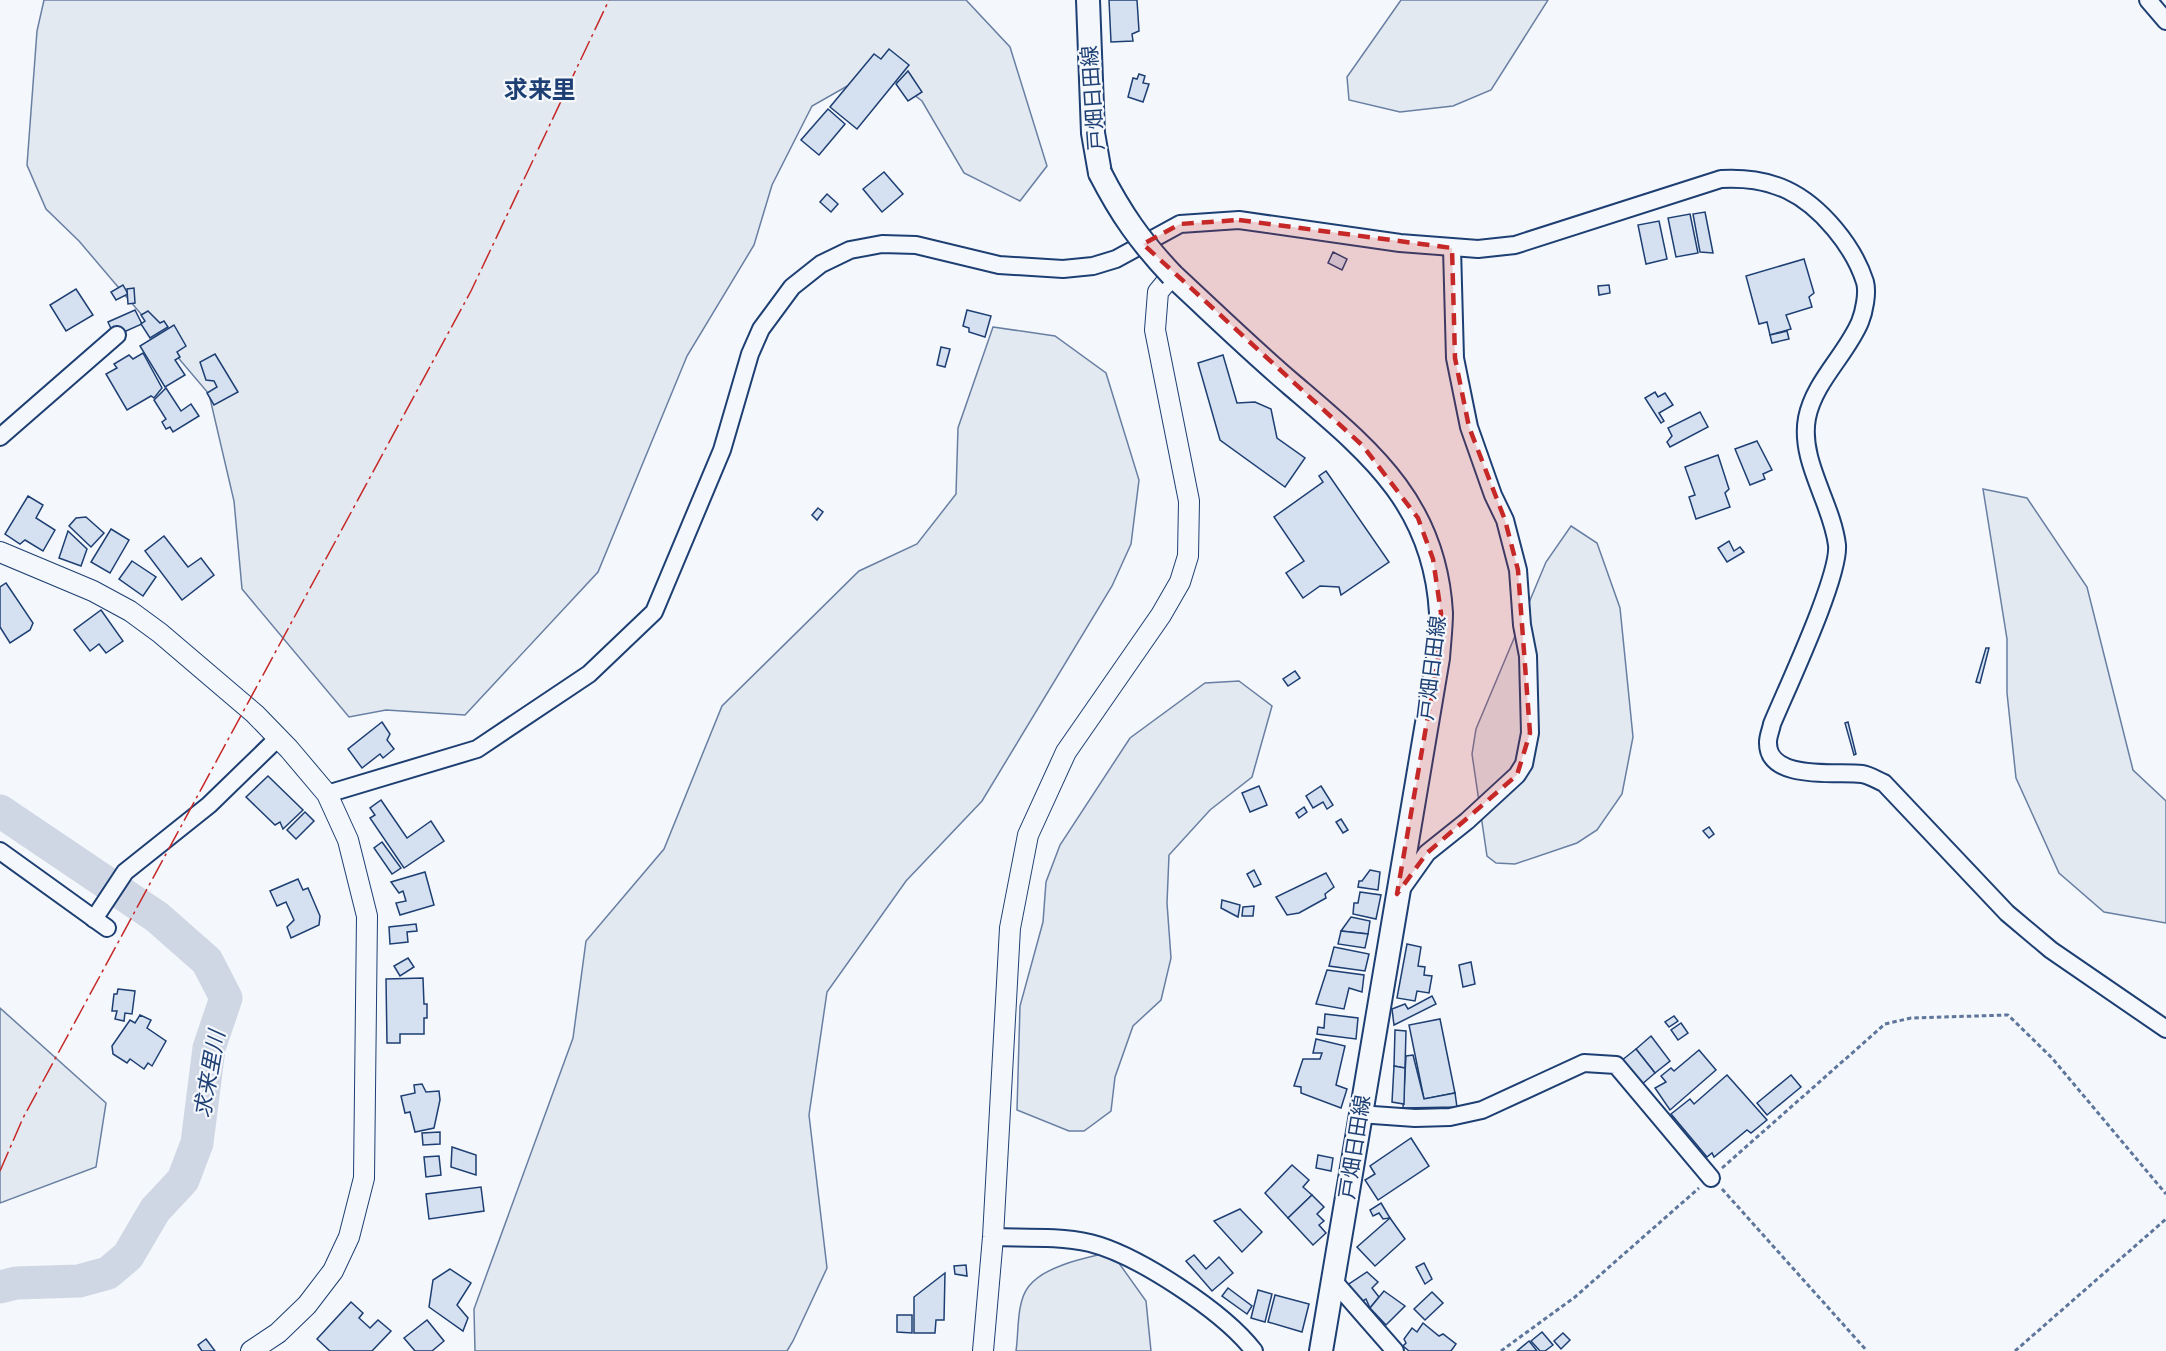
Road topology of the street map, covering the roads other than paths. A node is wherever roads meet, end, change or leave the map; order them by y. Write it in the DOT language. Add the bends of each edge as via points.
graph roads {
  1 [pos="1088,0"];
  2 [pos="2148,0"];
  3 [pos="2166,21"];
  4 [pos="1452,248"];
  5 [pos="1172,275"];
  6 [pos="117,335"];
  7 [pos="0,437"];
  8 [pos="0,552"];
  9 [pos="278,738"];
  10 [pos="327,794"];
  11 [pos="0,851"];
  12 [pos="1398,894"];
  13 [pos="2166,1029"];
  14 [pos="1359,1114"];
  15 [pos="1711,1178"];
  16 [pos="993,1237"];
  17 [pos="1332,1279"];
  18 [pos="251,1351"];
  19 [pos="983,1351"];
  20 [pos="1254,1351"];
  21 [pos="1321,1351"];
  22 [pos="1395,1351"];
  1 -- 5 [label="main road, 戸畑日田線, bridge" via="1093,133 1100,173 1139,240"];
  2 -- 3 [label="street"];
  4 -- 10 [label="street" via="1239,220 1180,224 1116,259 1093,266 1010,266 916,245 882,244 850,250 821,264 792,287 761,329 722,450 654,612 589,674 477,749"];
  4 -- 12 [label="street" via="1455,358 1469,427 1505,520 1518,570 1528,656 1530,733 1524,764 1516,775 1427,853"];
  4 -- 13 [label="street" via="1515,245 1721,179 1748,178 1770,183 1815,208 1837,233 1866,284 1860,322 1813,400 1807,418 1810,458 1837,549 1830,581 1772,724 1768,744 1772,755 1787,768 1863,774 1884,783 2007,914 2051,950"];
  5 -- 12 [label="main road, 戸畑日田線" via="1363,446 1418,518 1434,559 1441,613 1438,658"];
  5 -- 16 [label="street" via="1158,292 1155,330 1189,501 1188,556 1180,582 1161,615 1066,752 1028,835 1010,928"];
  6 -- 7 [label="street"];
  8 -- 9 [label="street" via="130,611 247,707"];
  9 -- 10 [label="street"];
  9 -- 11 [label="street" via="209,805 125,872 101,923"];
  10 -- 18 [label="street" via="348,840 367,916 364,1178 349,1237 333,1271 307,1305 278,1333"];
  12 -- 14 [label="main road, 戸畑日田線"];
  14 -- 15 [label="street" via="1450,1117 1482,1110 1584,1064 1616,1065"];
  14 -- 17 [label="main road, 戸畑日田線"];
  16 -- 19 [label="street"];
  16 -- 20 [label="street" via="1090,1243 1143,1264 1229,1323"];
  17 -- 21 [label="main road, 戸畑日田線"];
  17 -- 22 [label="street"];
}
